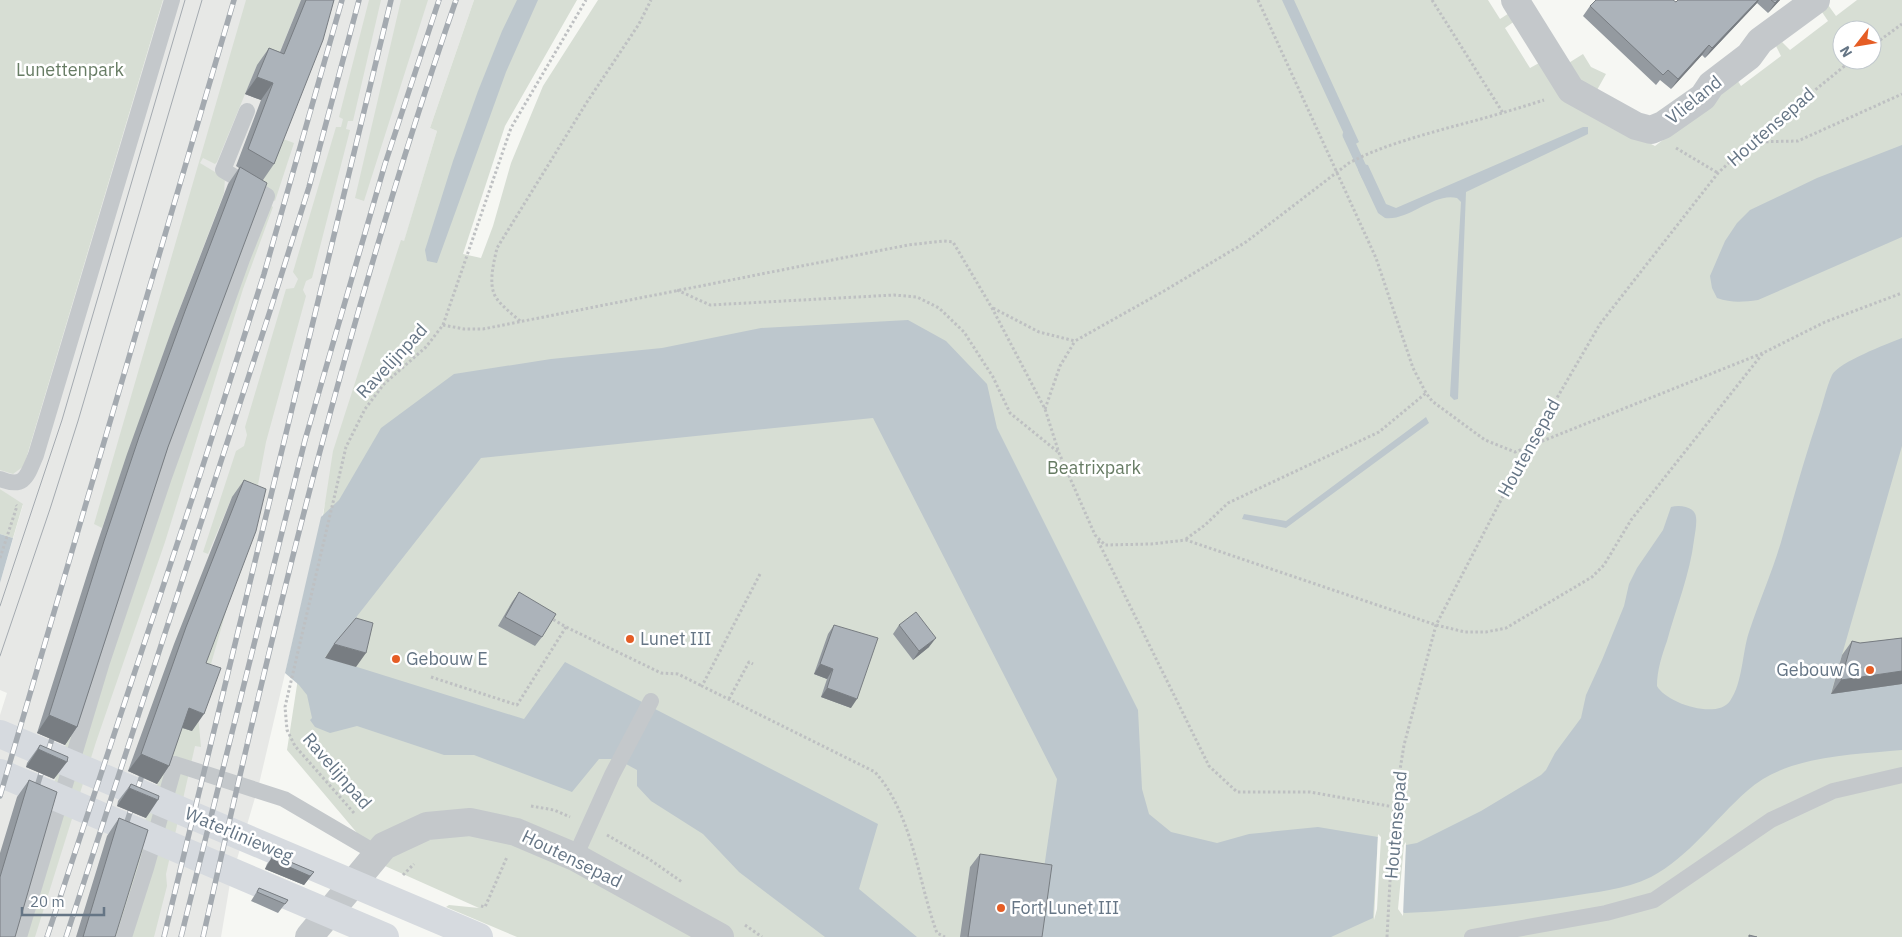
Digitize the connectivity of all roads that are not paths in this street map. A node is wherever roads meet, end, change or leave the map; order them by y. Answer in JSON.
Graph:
{"nodes":[{"id":1,"x":172,"y":0,"type":"edge"},
{"id":2,"x":1515,"y":0,"type":"edge"},
{"id":3,"x":1816,"y":0,"type":"edge"},
{"id":4,"x":247,"y":111,"type":"dead end"},
{"id":5,"x":0,"y":479,"type":"edge"},
{"id":6,"x":651,"y":701,"type":"dead end"},
{"id":7,"x":0,"y":734,"type":"edge"},
{"id":8,"x":0,"y":773,"type":"edge"},
{"id":9,"x":1902,"y":775,"type":"edge"},
{"id":10,"x":380,"y":849,"type":"junction"},
{"id":11,"x":575,"y":857,"type":"junction"},
{"id":12,"x":19,"y":937,"type":"edge"},
{"id":13,"x":124,"y":937,"type":"edge"},
{"id":14,"x":309,"y":937,"type":"edge"},
{"id":15,"x":385,"y":937,"type":"edge"},
{"id":16,"x":479,"y":937,"type":"edge"},
{"id":17,"x":720,"y":937,"type":"edge"},
{"id":18,"x":1472,"y":937,"type":"edge"}],
"edges":[{"from":1,"to":5,"type":"lane"},
{"from":2,"to":3,"type":"street","name":"Vlieland"},
{"from":4,"to":12,"type":"lane"},
{"from":6,"to":11,"type":"lane"},
{"from":7,"to":16,"type":"main road","name":"Waterlinieweg"},
{"from":8,"to":15,"type":"main road","name":"Waterlinieweg"},
{"from":9,"to":18,"type":"lane"},
{"from":10,"to":11,"type":"street","name":"Houtensepad"},
{"from":10,"to":13,"type":"lane"},
{"from":10,"to":14,"type":"street","name":"Houtensepad"},
{"from":11,"to":17,"type":"street","name":"Houtensepad"}]}
